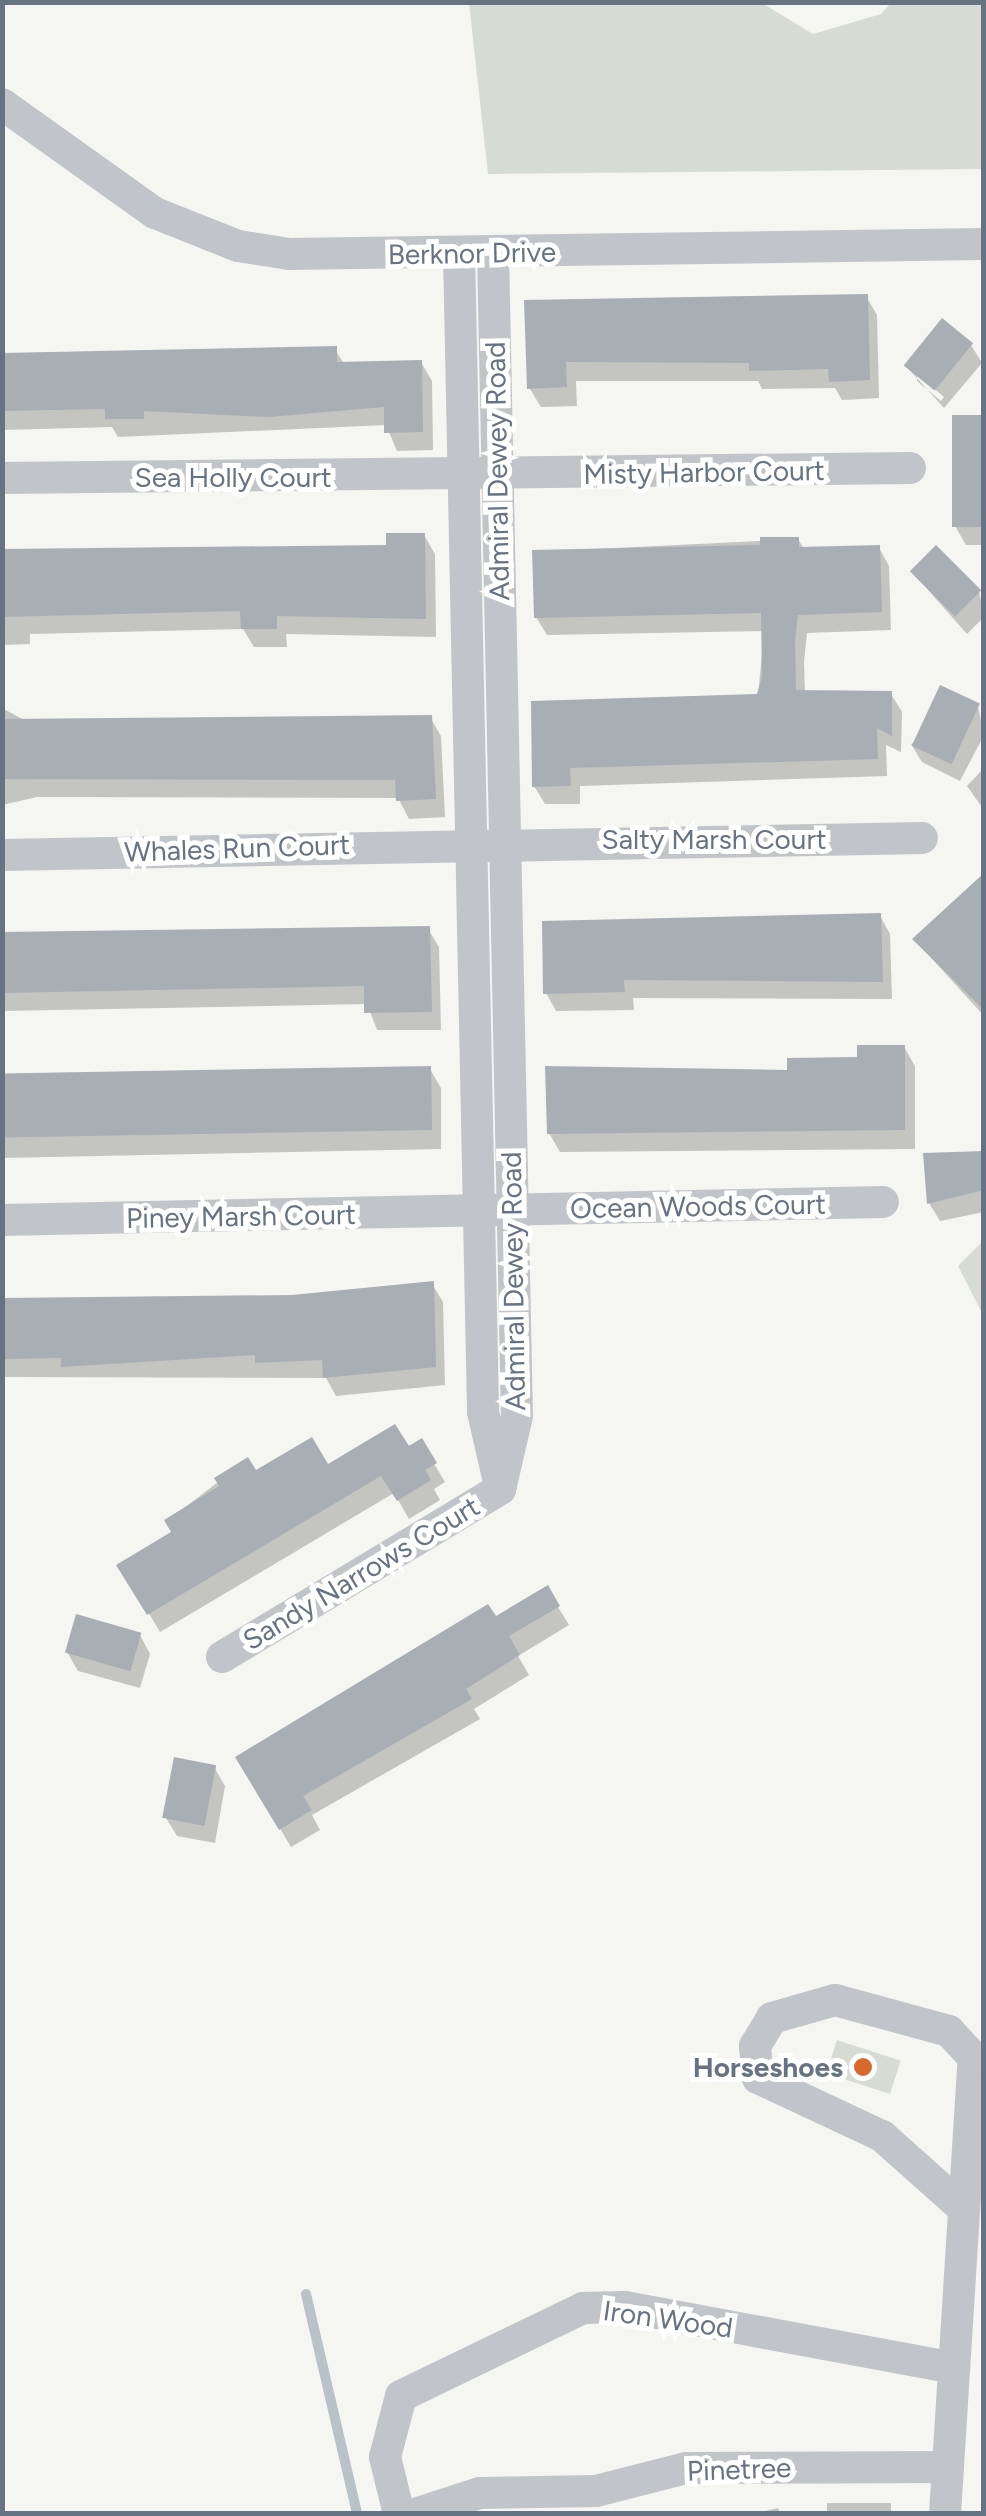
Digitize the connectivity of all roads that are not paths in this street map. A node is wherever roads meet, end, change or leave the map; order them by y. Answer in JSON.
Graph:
{"nodes":[{"id":1,"x":2,"y":104,"type":"edge"},
{"id":2,"x":984,"y":244,"type":"edge"},
{"id":3,"x":493,"y":252,"type":"junction"},
{"id":4,"x":459,"y":253,"type":"junction"},
{"id":5,"x":910,"y":468,"type":"dead end"},
{"id":6,"x":464,"y":476,"type":"junction"},
{"id":7,"x":497,"y":476,"type":"junction"},
{"id":8,"x":2,"y":478,"type":"edge"},
{"id":9,"x":922,"y":838,"type":"dead end"},
{"id":10,"x":471,"y":840,"type":"junction"},
{"id":11,"x":505,"y":840,"type":"junction"},
{"id":12,"x":2,"y":855,"type":"edge"},
{"id":13,"x":883,"y":1202,"type":"dead end"},
{"id":14,"x":513,"y":1210,"type":"junction"},
{"id":15,"x":479,"y":1211,"type":"junction"},
{"id":16,"x":2,"y":1220,"type":"edge"},
{"id":17,"x":500,"y":1489,"type":"junction"},
{"id":18,"x":222,"y":1658,"type":"dead end"},
{"id":19,"x":964,"y":2209,"type":"junction"},
{"id":20,"x":954,"y":2368,"type":"junction"},
{"id":21,"x":948,"y":2467,"type":"junction"},
{"id":22,"x":399,"y":2514,"type":"edge"},
{"id":23,"x":415,"y":2514,"type":"edge"},
{"id":24,"x":945,"y":2514,"type":"edge"}],
"edges":[{"from":1,"to":4,"type":"street","name":"Berknor Drive"},
{"from":2,"to":3,"type":"street","name":"Berknor Drive"},
{"from":3,"to":4,"type":"street","name":"Berknor Drive"},
{"from":3,"to":7,"type":"street","name":"Admiral Dewey Road"},
{"from":4,"to":6,"type":"street","name":"Admiral Dewey Road"},
{"from":5,"to":7,"type":"street","name":"Misty Harbor Court"},
{"from":6,"to":7,"type":"street","name":"Misty Harbor Court"},
{"from":6,"to":8,"type":"street","name":"Sea Holly Court"},
{"from":6,"to":10,"type":"street","name":"Admiral Dewey Road"},
{"from":7,"to":11,"type":"street","name":"Admiral Dewey Road"},
{"from":9,"to":11,"type":"street","name":"Salty Marsh Court"},
{"from":10,"to":11,"type":"street","name":"Salty Marsh Court"},
{"from":10,"to":12,"type":"street","name":"Whales Run Court"},
{"from":10,"to":15,"type":"street","name":"Admiral Dewey Road"},
{"from":11,"to":14,"type":"street","name":"Admiral Dewey Road"},
{"from":13,"to":14,"type":"street","name":"Ocean Woods Court"},
{"from":14,"to":15,"type":"street","name":"Ocean Woods Court"},
{"from":14,"to":17,"type":"street","name":"Admiral Dewey Road"},
{"from":15,"to":16,"type":"street","name":"Piney Marsh Court"},
{"from":15,"to":17,"type":"street","name":"Admiral Dewey Road"},
{"from":17,"to":18,"type":"street","name":"Sandy Narrows Court"},
{"from":19,"to":19,"type":"street"},
{"from":19,"to":20,"type":"street"},
{"from":20,"to":21,"type":"street"},
{"from":20,"to":22,"type":"street","name":"Iron Wood"},
{"from":21,"to":23,"type":"street","name":"Pinetree"},
{"from":21,"to":24,"type":"street"}]}
